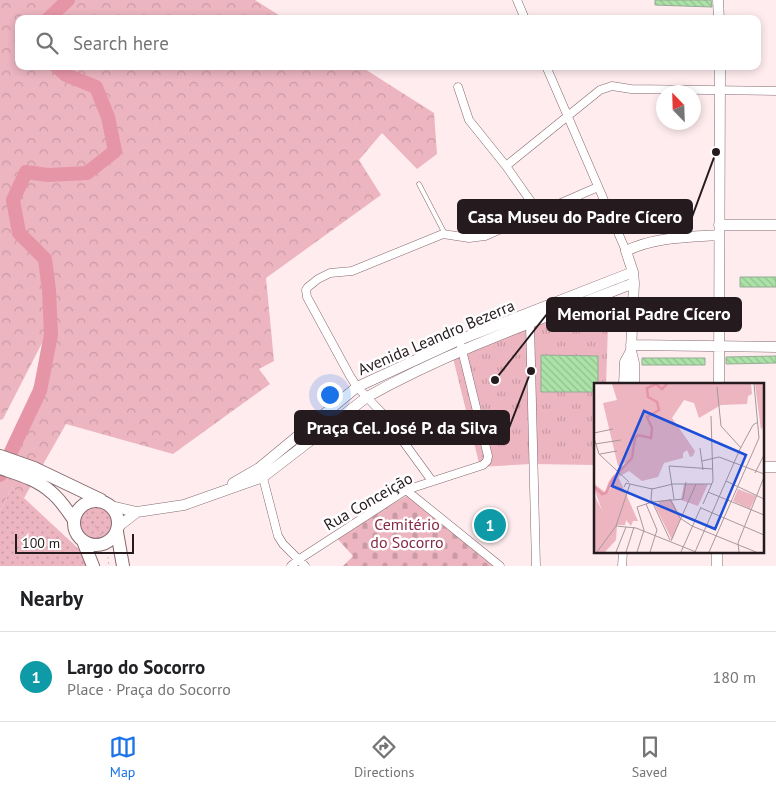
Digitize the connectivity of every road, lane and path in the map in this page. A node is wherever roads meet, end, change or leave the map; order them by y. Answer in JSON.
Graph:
{"nodes":[{"id":1,"x":517,"y":0,"type":"edge"},
{"id":2,"x":718,"y":0,"type":"edge"},
{"id":3,"x":523,"y":15,"type":"edge"},
{"id":4,"x":719,"y":15,"type":"edge"},
{"id":5,"x":548,"y":70,"type":"edge"},
{"id":6,"x":720,"y":70,"type":"edge"},
{"id":7,"x":458,"y":87,"type":"dead end"},
{"id":8,"x":721,"y":91,"type":"junction"},
{"id":9,"x":776,"y":91,"type":"edge"},
{"id":10,"x":568,"y":115,"type":"junction"},
{"id":11,"x":506,"y":166,"type":"junction"},
{"id":12,"x":419,"y":184,"type":"dead end"},
{"id":13,"x":598,"y":187,"type":"junction"},
{"id":14,"x":539,"y":213,"type":"junction"},
{"id":15,"x":776,"y":225,"type":"edge"},
{"id":16,"x":719,"y":230,"type":"junction"},
{"id":17,"x":445,"y":234,"type":"junction"},
{"id":18,"x":626,"y":251,"type":"junction"},
{"id":19,"x":633,"y":272,"type":"junction"},
{"id":20,"x":634,"y":283,"type":"junction"},
{"id":21,"x":530,"y":324,"type":"junction"},
{"id":22,"x":459,"y":340,"type":"junction"},
{"id":23,"x":719,"y":347,"type":"junction"},
{"id":24,"x":631,"y":348,"type":"junction"},
{"id":25,"x":776,"y":348,"type":"edge"},
{"id":26,"x":462,"y":351,"type":"junction"},
{"id":27,"x":624,"y":383,"type":"edge"},
{"id":28,"x":634,"y":383,"type":"edge"},
{"id":29,"x":719,"y":383,"type":"edge"},
{"id":30,"x":357,"y":387,"type":"junction"},
{"id":31,"x":367,"y":397,"type":"junction"},
{"id":32,"x":0,"y":456,"type":"edge"},
{"id":33,"x":0,"y":468,"type":"edge"},
{"id":34,"x":261,"y":473,"type":"junction"},
{"id":35,"x":32,"y":474,"type":"junction"},
{"id":36,"x":432,"y":481,"type":"junction"},
{"id":37,"x":406,"y":490,"type":"junction"},
{"id":38,"x":108,"y":504,"type":"junction"},
{"id":39,"x":137,"y":512,"type":"junction"},
{"id":40,"x":74,"y":520,"type":"junction"},
{"id":41,"x":118,"y":529,"type":"junction"},
{"id":42,"x":83,"y":541,"type":"junction"},
{"id":43,"x":298,"y":560,"type":"junction"},
{"id":44,"x":93,"y":566,"type":"edge"},
{"id":45,"x":122,"y":566,"type":"edge"},
{"id":46,"x":292,"y":566,"type":"edge"},
{"id":47,"x":305,"y":566,"type":"edge"},
{"id":48,"x":500,"y":566,"type":"edge"},
{"id":49,"x":536,"y":566,"type":"edge"}],
"edges":[{"from":1,"to":3,"type":"street"},
{"from":2,"to":4,"type":"street"},
{"from":5,"to":10,"type":"street"},
{"from":6,"to":8,"type":"street"},
{"from":7,"to":11,"type":"street"},
{"from":8,"to":9,"type":"street"},
{"from":8,"to":10,"type":"street"},
{"from":8,"to":16,"type":"street"},
{"from":10,"to":11,"type":"street"},
{"from":10,"to":13,"type":"street"},
{"from":11,"to":14,"type":"street"},
{"from":12,"to":17,"type":"lane"},
{"from":13,"to":14,"type":"street"},
{"from":13,"to":18,"type":"street"},
{"from":14,"to":17,"type":"street"},
{"from":15,"to":16,"type":"street"},
{"from":16,"to":18,"type":"street"},
{"from":16,"to":23,"type":"street"},
{"from":17,"to":30,"type":"street"},
{"from":18,"to":19,"type":"street"},
{"from":19,"to":20,"type":"street"},
{"from":19,"to":22,"type":"street","name":"Avenida Leandro Bezerra"},
{"from":20,"to":21,"type":"street","name":"Avenida Leandro Bezerra"},
{"from":20,"to":24,"type":"street"},
{"from":21,"to":26,"type":"street","name":"Avenida Leandro Bezerra"},
{"from":21,"to":49,"type":"street"},
{"from":22,"to":26,"type":"street","name":"Rua Conceição"},
{"from":22,"to":30,"type":"street","name":"Avenida Leandro Bezerra"},
{"from":23,"to":24,"type":"street"},
{"from":23,"to":25,"type":"street"},
{"from":23,"to":29,"type":"street"},
{"from":24,"to":27,"type":"street"},
{"from":24,"to":28,"type":"street"},
{"from":26,"to":31,"type":"street","name":"Avenida Leandro Bezerra"},
{"from":26,"to":36,"type":"street","name":"Rua Conceição"},
{"from":30,"to":31,"type":"street"},
{"from":30,"to":34,"type":"street","name":"Avenida Leandro Bezerra"},
{"from":31,"to":34,"type":"street","name":"Avenida Leandro Bezerra"},
{"from":31,"to":36,"type":"street"},
{"from":32,"to":35,"type":"main road"},
{"from":33,"to":35,"type":"main road"},
{"from":34,"to":39,"type":"street","name":"Avenida Leandro Bezerra"},
{"from":34,"to":43,"type":"street"},
{"from":35,"to":38,"type":"main road"},
{"from":35,"to":40,"type":"main road"},
{"from":36,"to":37,"type":"street","name":"Rua Conceição"},
{"from":37,"to":43,"type":"street","name":"Rua Conceição"},
{"from":37,"to":48,"type":"street"},
{"from":38,"to":39,"type":"street"},
{"from":38,"to":40,"type":"main road"},
{"from":38,"to":41,"type":"main road"},
{"from":39,"to":41,"type":"street"},
{"from":40,"to":42,"type":"main road"},
{"from":41,"to":42,"type":"main road"},
{"from":41,"to":45,"type":"main road"},
{"from":42,"to":44,"type":"main road"},
{"from":43,"to":46,"type":"street","name":"Rua Conceição"},
{"from":43,"to":47,"type":"street"}]}
